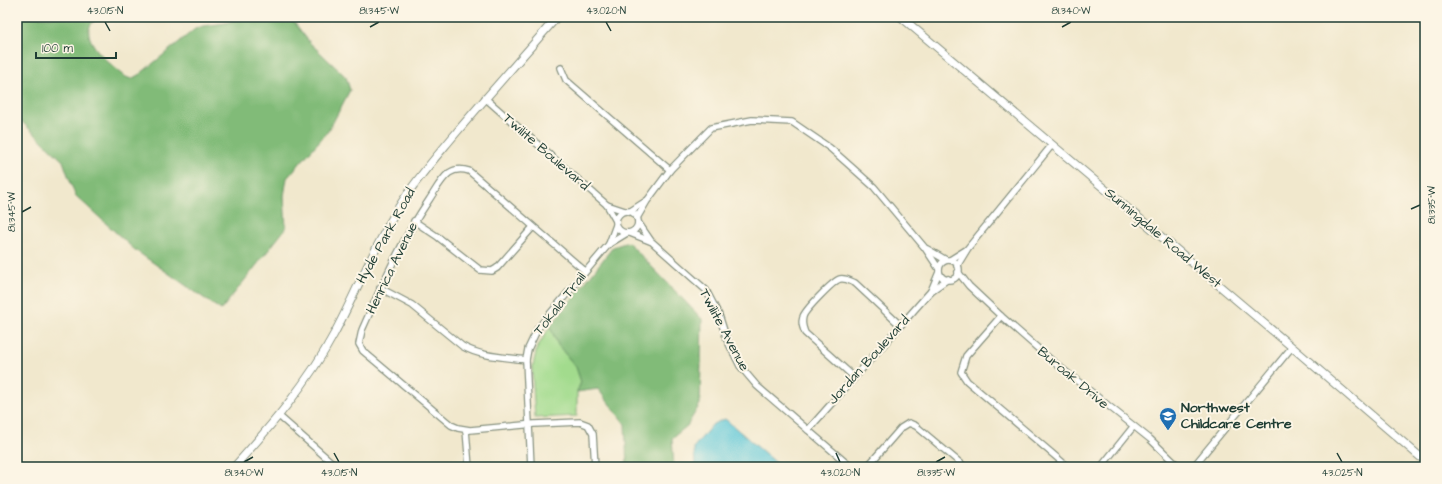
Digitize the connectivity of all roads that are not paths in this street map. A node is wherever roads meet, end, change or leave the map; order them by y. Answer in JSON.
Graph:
{"nodes":[{"id":1,"x":557,"y":17,"type":"edge"},
{"id":2,"x":901,"y":17,"type":"edge"},
{"id":3,"x":561,"y":68,"type":"dead end"},
{"id":4,"x":485,"y":98,"type":"junction"},
{"id":5,"x":1052,"y":145,"type":"junction"},
{"id":6,"x":670,"y":170,"type":"junction"},
{"id":7,"x":647,"y":201,"type":"junction"},
{"id":8,"x":608,"y":205,"type":"junction"},
{"id":9,"x":627,"y":212,"type":"junction"},
{"id":10,"x":637,"y":220,"type":"junction"},
{"id":11,"x":414,"y":222,"type":"junction"},
{"id":12,"x":616,"y":223,"type":"junction"},
{"id":13,"x":533,"y":227,"type":"junction"},
{"id":14,"x":628,"y":233,"type":"junction"},
{"id":15,"x":651,"y":241,"type":"junction"},
{"id":16,"x":609,"y":244,"type":"junction"},
{"id":17,"x":925,"y":248,"type":"junction"},
{"id":18,"x":968,"y":248,"type":"junction"},
{"id":19,"x":948,"y":260,"type":"junction"},
{"id":20,"x":958,"y":269,"type":"junction"},
{"id":21,"x":939,"y":270,"type":"junction"},
{"id":22,"x":585,"y":272,"type":"junction"},
{"id":23,"x":951,"y":279,"type":"junction"},
{"id":24,"x":969,"y":286,"type":"junction"},
{"id":25,"x":380,"y":288,"type":"junction"},
{"id":26,"x":931,"y":291,"type":"junction"},
{"id":27,"x":1001,"y":316,"type":"junction"},
{"id":28,"x":900,"y":326,"type":"junction"},
{"id":29,"x":1292,"y":347,"type":"junction"},
{"id":30,"x":526,"y":360,"type":"junction"},
{"id":31,"x":854,"y":377,"type":"junction"},
{"id":32,"x":279,"y":416,"type":"junction"},
{"id":33,"x":529,"y":425,"type":"junction"},
{"id":34,"x":1133,"y":427,"type":"junction"},
{"id":35,"x":466,"y":430,"type":"junction"},
{"id":36,"x":808,"y":430,"type":"junction"},
{"id":37,"x":1425,"y":461,"type":"edge"},
{"id":38,"x":234,"y":467,"type":"edge"},
{"id":39,"x":337,"y":467,"type":"edge"},
{"id":40,"x":469,"y":467,"type":"edge"},
{"id":41,"x":531,"y":467,"type":"edge"},
{"id":42,"x":595,"y":467,"type":"edge"},
{"id":43,"x":851,"y":467,"type":"edge"},
{"id":44,"x":867,"y":467,"type":"edge"},
{"id":45,"x":965,"y":467,"type":"edge"},
{"id":46,"x":1068,"y":467,"type":"edge"},
{"id":47,"x":1101,"y":467,"type":"edge"},
{"id":48,"x":1179,"y":467,"type":"edge"},
{"id":49,"x":1186,"y":467,"type":"edge"},
{"id":50,"x":1190,"y":467,"type":"edge"},
{"id":51,"x":1193,"y":467,"type":"edge"}],
"edges":[{"from":1,"to":4,"type":"main road","name":"Hyde Park Road"},
{"from":2,"to":5,"type":"main road","name":"Sunningdale Road West"},
{"from":3,"to":6,"type":"street"},
{"from":4,"to":8,"type":"street","name":"Twilite Boulevard"},
{"from":4,"to":32,"type":"main road","name":"Hyde Park Road"},
{"from":5,"to":18,"type":"street"},
{"from":5,"to":29,"type":"main road","name":"Sunningdale Road West"},
{"from":6,"to":7,"type":"street"},
{"from":6,"to":17,"type":"street"},
{"from":7,"to":9,"type":"street"},
{"from":7,"to":10,"type":"street"},
{"from":8,"to":9,"type":"street","name":"Twilite Boulevard"},
{"from":8,"to":12,"type":"street","name":"Twilite Boulevard"},
{"from":9,"to":10,"type":"street"},
{"from":9,"to":12,"type":"street"},
{"from":10,"to":14,"type":"street"},
{"from":10,"to":15,"type":"street","name":"Twilite Avenue"},
{"from":11,"to":13,"type":"street"},
{"from":11,"to":13,"type":"street","name":"Henrica Avenue"},
{"from":11,"to":25,"type":"street","name":"Henrica Avenue"},
{"from":12,"to":14,"type":"street"},
{"from":12,"to":16,"type":"street","name":"Tokala Trail"},
{"from":13,"to":22,"type":"street","name":"Henrica Avenue"},
{"from":14,"to":15,"type":"street","name":"Twilite Avenue"},
{"from":14,"to":16,"type":"street","name":"Tokala Trail"},
{"from":15,"to":36,"type":"street","name":"Twilite Avenue"},
{"from":16,"to":22,"type":"street","name":"Tokala Trail"},
{"from":17,"to":19,"type":"street"},
{"from":17,"to":21,"type":"street"},
{"from":18,"to":19,"type":"street"},
{"from":18,"to":20,"type":"street"},
{"from":19,"to":20,"type":"street"},
{"from":19,"to":21,"type":"street"},
{"from":20,"to":23,"type":"street"},
{"from":20,"to":24,"type":"street","name":"Buroak Drive"},
{"from":21,"to":23,"type":"street"},
{"from":21,"to":26,"type":"street","name":"Jordan Boulevard"},
{"from":22,"to":30,"type":"street","name":"Tokala Trail"},
{"from":23,"to":24,"type":"street","name":"Buroak Drive"},
{"from":23,"to":26,"type":"street","name":"Jordan Boulevard"},
{"from":24,"to":27,"type":"street","name":"Buroak Drive"},
{"from":25,"to":30,"type":"street"},
{"from":25,"to":35,"type":"street","name":"Henrica Avenue"},
{"from":26,"to":28,"type":"street","name":"Jordan Boulevard"},
{"from":27,"to":34,"type":"street","name":"Buroak Drive"},
{"from":27,"to":46,"type":"street"},
{"from":28,"to":31,"type":"street","name":"Jordan Boulevard"},
{"from":28,"to":31,"type":"street"},
{"from":29,"to":37,"type":"main road","name":"Sunningdale Road West"},
{"from":29,"to":51,"type":"street"},
{"from":30,"to":33,"type":"street","name":"Tokala Trail"},
{"from":31,"to":36,"type":"street","name":"Jordan Boulevard"},
{"from":32,"to":38,"type":"main road","name":"Hyde Park Road"},
{"from":32,"to":39,"type":"street"},
{"from":33,"to":35,"type":"street","name":"Henrica Avenue"},
{"from":33,"to":41,"type":"street","name":"Tokala Trail"},
{"from":33,"to":42,"type":"street","name":"Henrica Avenue"},
{"from":34,"to":47,"type":"street"},
{"from":34,"to":48,"type":"street","name":"Buroak Drive"},
{"from":35,"to":40,"type":"street"},
{"from":36,"to":43,"type":"street","name":"Twilite Avenue"},
{"from":44,"to":45,"type":"street"},
{"from":49,"to":50,"type":"street"}]}
